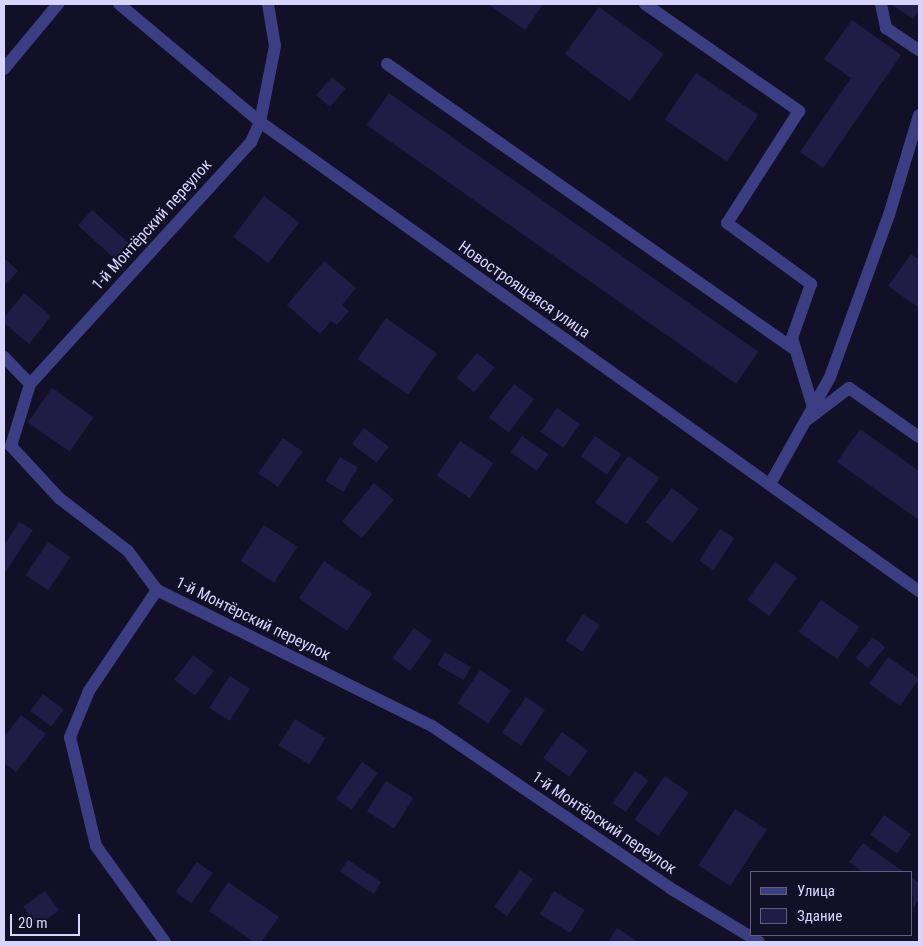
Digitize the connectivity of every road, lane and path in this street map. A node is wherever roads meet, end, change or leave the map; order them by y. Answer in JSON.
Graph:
{"nodes":[{"id":1,"x":58,"y":4,"type":"edge"},
{"id":2,"x":119,"y":4,"type":"edge"},
{"id":3,"x":268,"y":4,"type":"edge"},
{"id":4,"x":645,"y":4,"type":"edge"},
{"id":5,"x":881,"y":4,"type":"edge"},
{"id":6,"x":919,"y":50,"type":"edge"},
{"id":7,"x":387,"y":64,"type":"dead end"},
{"id":8,"x":4,"y":69,"type":"edge"},
{"id":9,"x":919,"y":115,"type":"edge"},
{"id":10,"x":260,"y":122,"type":"junction"},
{"id":11,"x":795,"y":350,"type":"junction"},
{"id":12,"x":4,"y":357,"type":"edge"},
{"id":13,"x":30,"y":384,"type":"junction"},
{"id":14,"x":813,"y":407,"type":"junction"},
{"id":15,"x":803,"y":423,"type":"junction"},
{"id":16,"x":919,"y":437,"type":"edge"},
{"id":17,"x":7,"y":445,"type":"edge"},
{"id":18,"x":770,"y":484,"type":"junction"},
{"id":19,"x":157,"y":590,"type":"junction"},
{"id":20,"x":919,"y":591,"type":"edge"},
{"id":21,"x":165,"y":942,"type":"edge"},
{"id":22,"x":760,"y":942,"type":"edge"}],
"edges":[{"from":1,"to":8,"type":"street"},
{"from":2,"to":10,"type":"street","name":"Новостроящаяся улица"},
{"from":3,"to":10,"type":"street","name":"1-й Монтёрский переулок"},
{"from":4,"to":11,"type":"street"},
{"from":5,"to":6,"type":"street"},
{"from":7,"to":11,"type":"street"},
{"from":9,"to":14,"type":"street"},
{"from":10,"to":13,"type":"street","name":"1-й Монтёрский переулок"},
{"from":10,"to":18,"type":"street","name":"Новостроящаяся улица"},
{"from":11,"to":14,"type":"street"},
{"from":12,"to":13,"type":"street"},
{"from":13,"to":17,"type":"street","name":"1-й Монтёрский переулок"},
{"from":14,"to":15,"type":"street"},
{"from":15,"to":16,"type":"street"},
{"from":15,"to":18,"type":"street"},
{"from":17,"to":19,"type":"street","name":"1-й Монтёрский переулок"},
{"from":18,"to":20,"type":"street","name":"Новостроящаяся улица"},
{"from":19,"to":21,"type":"street"},
{"from":19,"to":22,"type":"street","name":"1-й Монтёрский переулок"}]}
